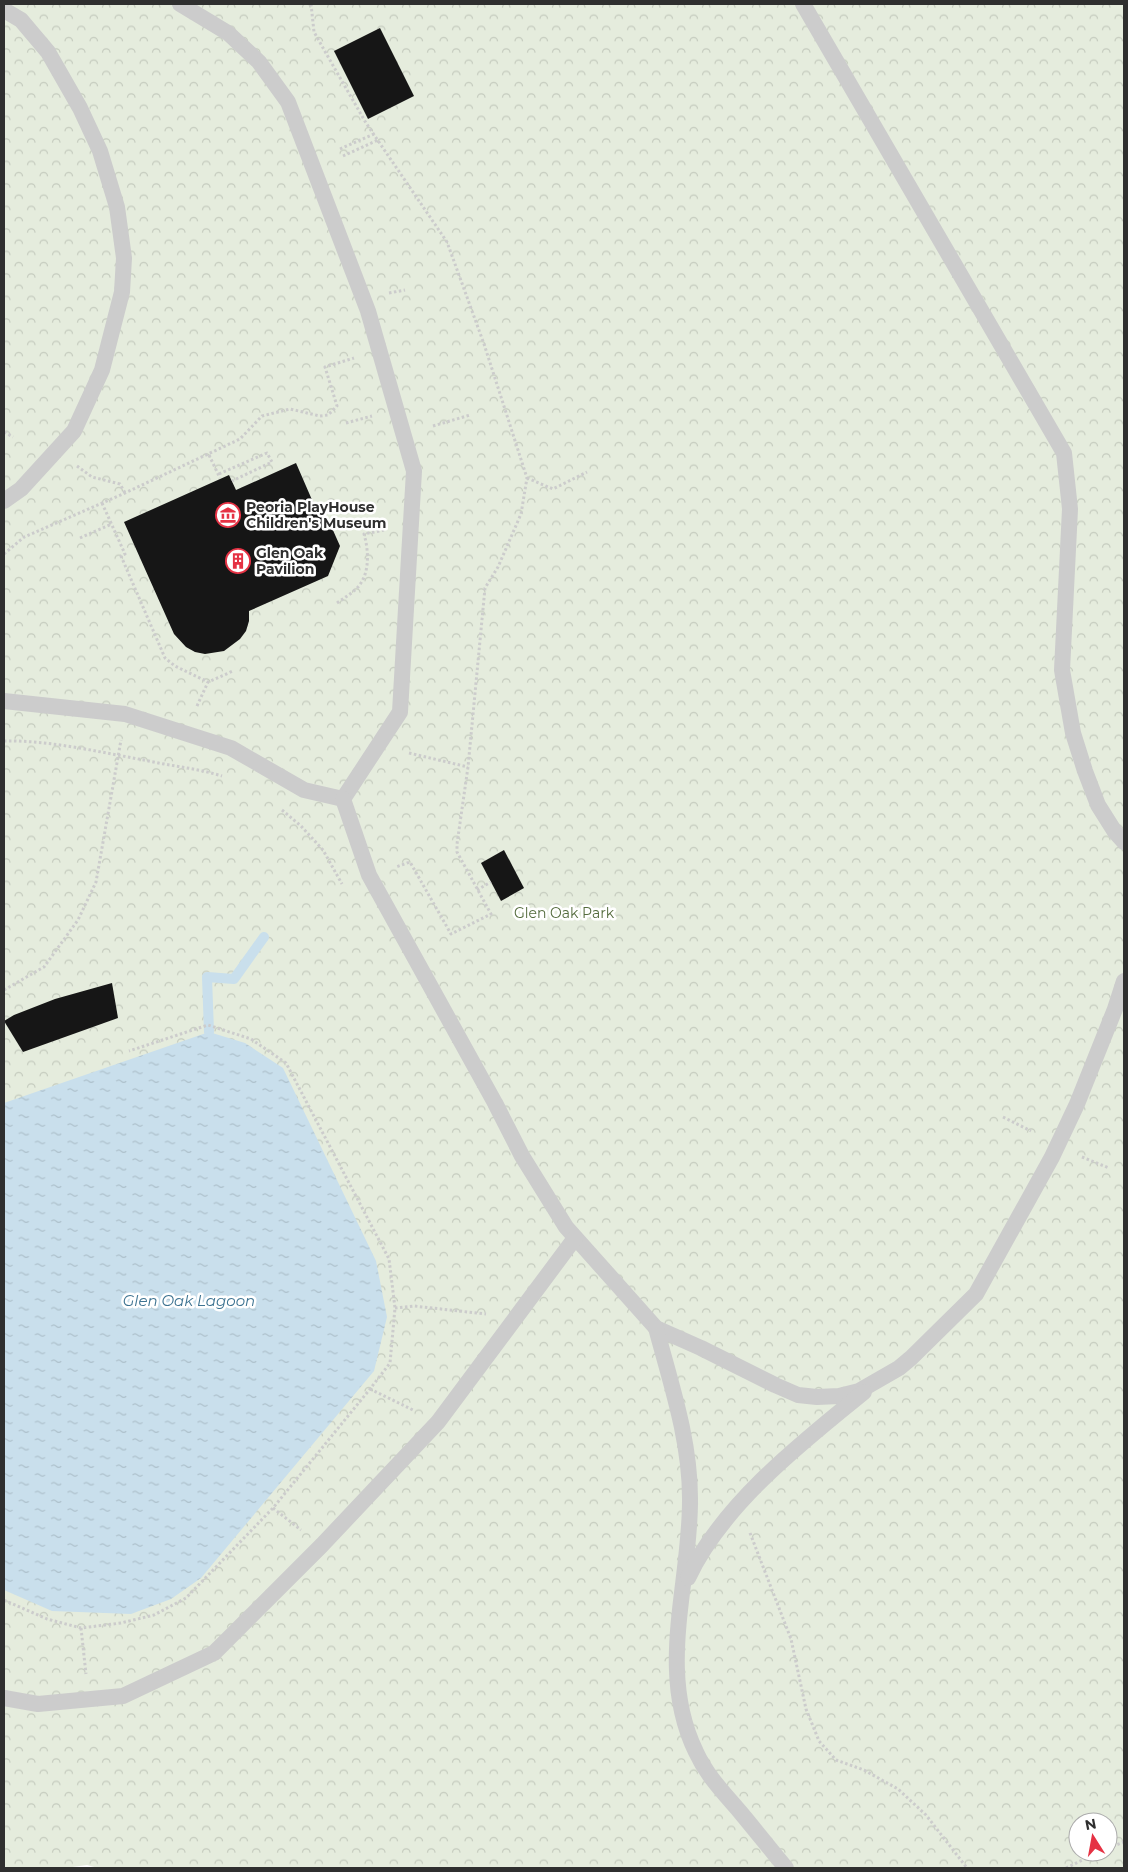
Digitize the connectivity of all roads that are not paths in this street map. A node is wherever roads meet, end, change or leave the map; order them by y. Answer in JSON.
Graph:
{"nodes":[{"id":1,"x":180,"y":4,"type":"edge"},
{"id":2,"x":803,"y":4,"type":"edge"},
{"id":3,"x":4,"y":10,"type":"edge"},
{"id":4,"x":4,"y":502,"type":"edge"},
{"id":5,"x":4,"y":701,"type":"edge"},
{"id":6,"x":343,"y":799,"type":"junction"},
{"id":7,"x":1124,"y":842,"type":"edge"},
{"id":8,"x":1124,"y":981,"type":"edge"},
{"id":9,"x":575,"y":1238,"type":"junction"},
{"id":10,"x":656,"y":1328,"type":"junction"},
{"id":11,"x":878,"y":1382,"type":"junction"},
{"id":12,"x":681,"y":1592,"type":"junction"},
{"id":13,"x":4,"y":1698,"type":"edge"},
{"id":14,"x":786,"y":1868,"type":"edge"}],
"edges":[{"from":1,"to":6,"type":"lane"},
{"from":2,"to":7,"type":"lane"},
{"from":3,"to":4,"type":"lane"},
{"from":5,"to":6,"type":"lane"},
{"from":6,"to":9,"type":"lane"},
{"from":8,"to":11,"type":"lane"},
{"from":9,"to":10,"type":"lane"},
{"from":9,"to":13,"type":"lane"},
{"from":10,"to":11,"type":"lane"},
{"from":10,"to":12,"type":"lane"},
{"from":11,"to":12,"type":"lane"},
{"from":12,"to":14,"type":"lane"}]}
